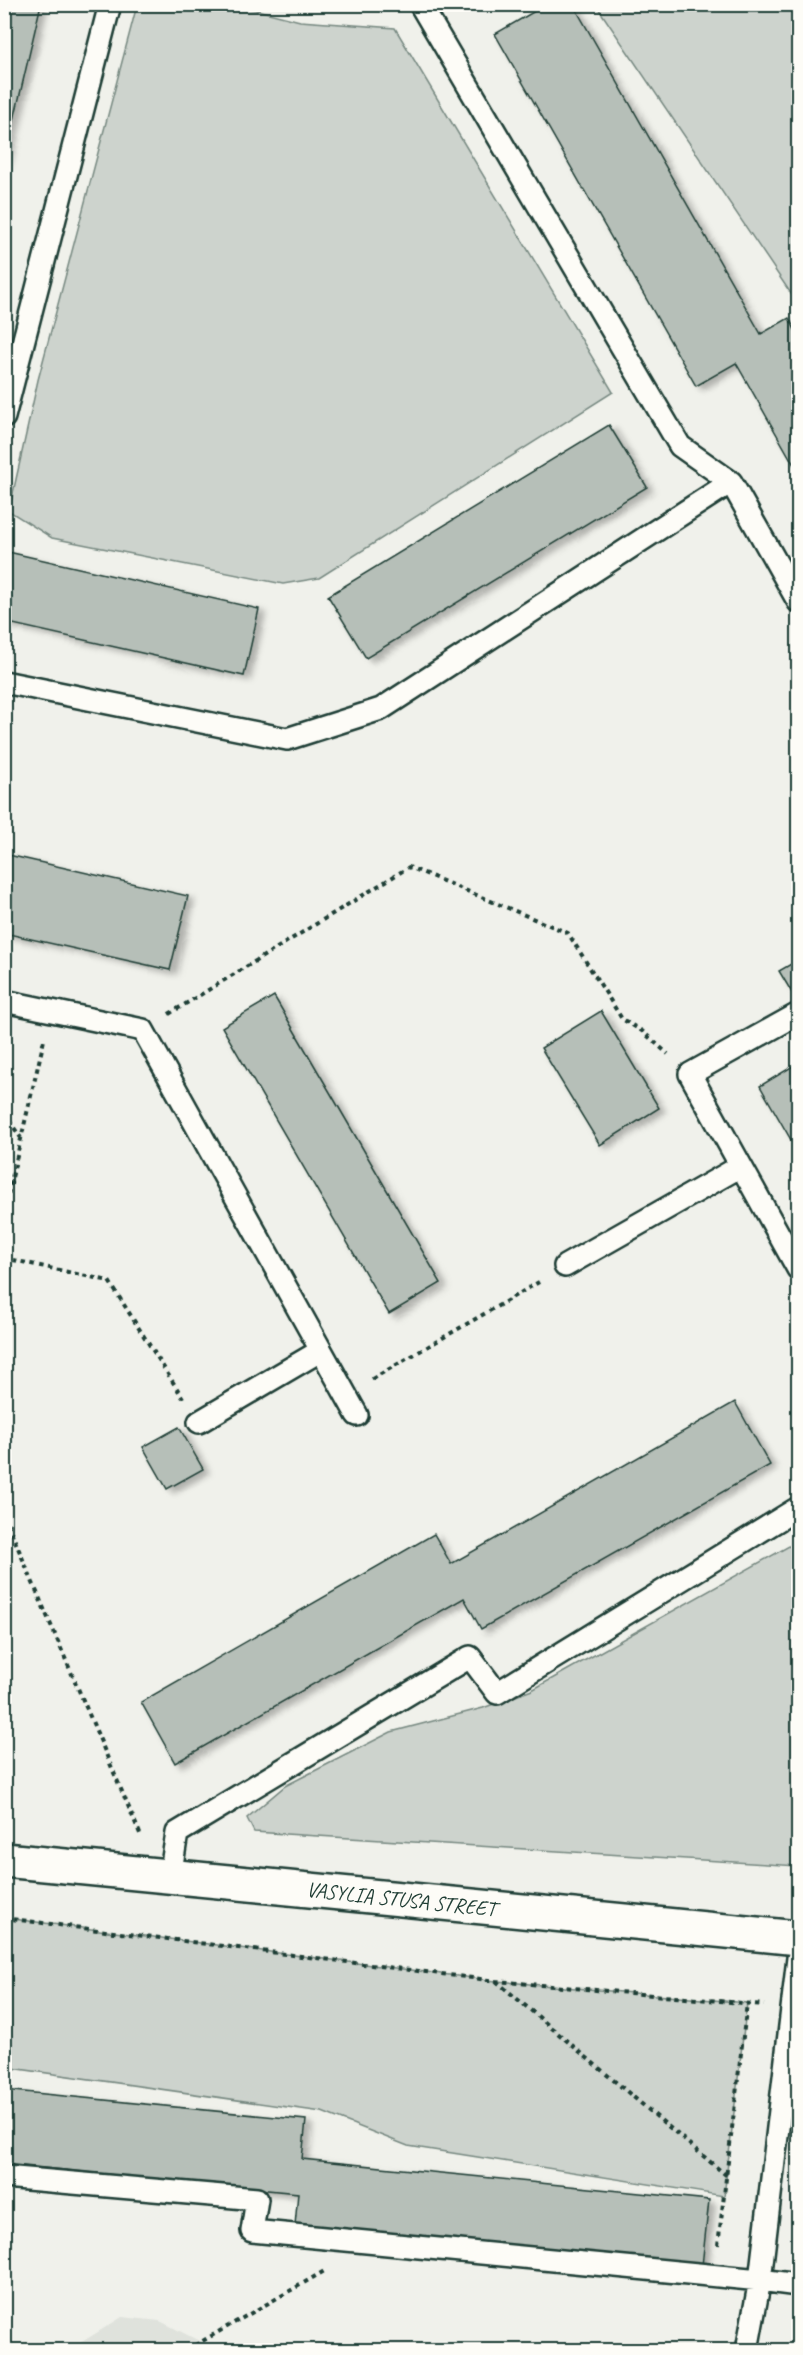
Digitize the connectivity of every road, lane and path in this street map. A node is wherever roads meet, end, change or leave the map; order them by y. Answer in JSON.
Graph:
{"nodes":[{"id":1,"x":110,"y":4,"type":"edge"},
{"id":2,"x":420,"y":4,"type":"edge"},
{"id":3,"x":4,"y":417,"type":"edge"},
{"id":4,"x":731,"y":482,"type":"junction"},
{"id":5,"x":798,"y":601,"type":"edge"},
{"id":6,"x":4,"y":682,"type":"edge"},
{"id":7,"x":4,"y":1001,"type":"edge"},
{"id":8,"x":51,"y":1011,"type":"junction"},
{"id":9,"x":798,"y":1014,"type":"edge"},
{"id":10,"x":143,"y":1030,"type":"junction"},
{"id":11,"x":642,"y":1031,"type":"dead end"},
{"id":12,"x":4,"y":1113,"type":"edge"},
{"id":13,"x":21,"y":1138,"type":"junction"},
{"id":14,"x":741,"y":1166,"type":"junction"},
{"id":15,"x":4,"y":1212,"type":"edge"},
{"id":16,"x":4,"y":1258,"type":"edge"},
{"id":17,"x":566,"y":1266,"type":"joint"},
{"id":18,"x":798,"y":1269,"type":"edge"},
{"id":19,"x":320,"y":1351,"type":"junction"},
{"id":20,"x":345,"y":1395,"type":"junction"},
{"id":21,"x":357,"y":1415,"type":"dead end"},
{"id":22,"x":199,"y":1422,"type":"joint"},
{"id":23,"x":798,"y":1508,"type":"edge"},
{"id":24,"x":4,"y":1515,"type":"edge"},
{"id":25,"x":4,"y":1860,"type":"edge"},
{"id":26,"x":164,"y":1876,"type":"junction"},
{"id":27,"x":4,"y":1918,"type":"edge"},
{"id":28,"x":798,"y":1938,"type":"edge"},
{"id":29,"x":798,"y":1958,"type":"edge"},
{"id":30,"x":496,"y":1981,"type":"junction"},
{"id":31,"x":747,"y":2003,"type":"junction"},
{"id":32,"x":792,"y":2008,"type":"junction"},
{"id":33,"x":727,"y":2176,"type":"junction"},
{"id":34,"x":4,"y":2177,"type":"edge"},
{"id":35,"x":371,"y":2244,"type":"junction"},
{"id":36,"x":715,"y":2275,"type":"junction"},
{"id":37,"x":760,"y":2280,"type":"junction"},
{"id":38,"x":798,"y":2285,"type":"edge"},
{"id":39,"x":187,"y":2350,"type":"edge"},
{"id":40,"x":747,"y":2350,"type":"edge"}],
"edges":[{"from":1,"to":3,"type":"lane"},
{"from":2,"to":4,"type":"lane"},
{"from":4,"to":5,"type":"lane"},
{"from":4,"to":6,"type":"lane"},
{"from":7,"to":8,"type":"lane"},
{"from":8,"to":10,"type":"lane"},
{"from":8,"to":13,"type":"path"},
{"from":9,"to":14,"type":"lane"},
{"from":10,"to":11,"type":"path"},
{"from":10,"to":19,"type":"lane"},
{"from":12,"to":13,"type":"path"},
{"from":13,"to":15,"type":"path"},
{"from":14,"to":17,"type":"lane"},
{"from":14,"to":18,"type":"lane"},
{"from":16,"to":22,"type":"path"},
{"from":17,"to":20,"type":"path"},
{"from":19,"to":20,"type":"lane"},
{"from":19,"to":22,"type":"lane"},
{"from":20,"to":21,"type":"lane"},
{"from":23,"to":26,"type":"lane"},
{"from":24,"to":26,"type":"path"},
{"from":25,"to":26,"type":"street","name":"VASYLIA STUSA STREET"},
{"from":26,"to":28,"type":"street","name":"VASYLIA STUSA STREET"},
{"from":27,"to":30,"type":"path"},
{"from":29,"to":32,"type":"lane"},
{"from":30,"to":31,"type":"path"},
{"from":30,"to":33,"type":"path"},
{"from":31,"to":32,"type":"path"},
{"from":31,"to":33,"type":"path"},
{"from":32,"to":37,"type":"lane"},
{"from":33,"to":36,"type":"path"},
{"from":34,"to":35,"type":"lane"},
{"from":35,"to":36,"type":"lane"},
{"from":35,"to":39,"type":"path"},
{"from":36,"to":37,"type":"lane"},
{"from":37,"to":38,"type":"lane"},
{"from":37,"to":40,"type":"lane"}]}
